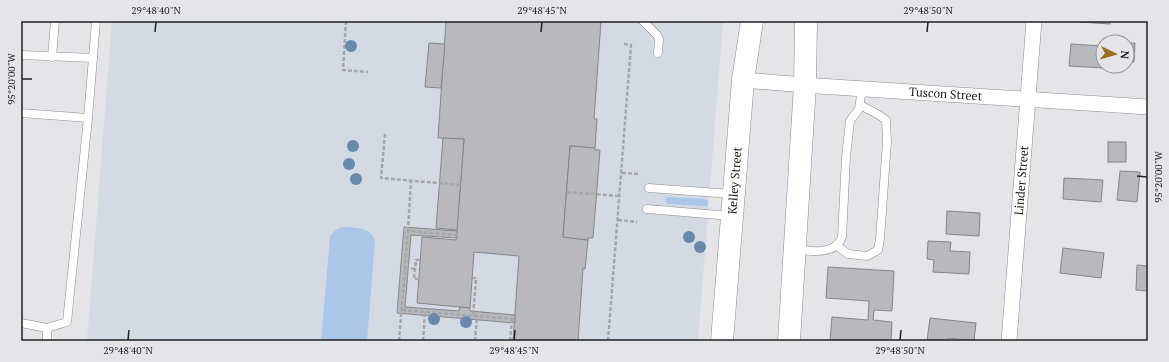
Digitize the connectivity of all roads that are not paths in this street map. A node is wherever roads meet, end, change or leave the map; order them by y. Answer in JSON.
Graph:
{"nodes":[{"id":1,"x":55,"y":21,"type":"edge"},
{"id":2,"x":96,"y":21,"type":"edge"},
{"id":3,"x":643,"y":21,"type":"edge"},
{"id":4,"x":806,"y":21,"type":"edge"},
{"id":5,"x":1034,"y":21,"type":"edge"},
{"id":6,"x":751,"y":23,"type":"edge"},
{"id":7,"x":658,"y":53,"type":"dead end"},
{"id":8,"x":21,"y":56,"type":"edge"},
{"id":9,"x":52,"y":57,"type":"junction"},
{"id":10,"x":93,"y":58,"type":"junction"},
{"id":11,"x":743,"y":80,"type":"junction"},
{"id":12,"x":805,"y":85,"type":"junction"},
{"id":13,"x":862,"y":88,"type":"junction"},
{"id":14,"x":1029,"y":98,"type":"junction"},
{"id":15,"x":860,"y":105,"type":"junction"},
{"id":16,"x":1148,"y":107,"type":"edge"},
{"id":17,"x":21,"y":113,"type":"edge"},
{"id":18,"x":88,"y":118,"type":"junction"},
{"id":19,"x":649,"y":188,"type":"dead end"},
{"id":20,"x":732,"y":205,"type":"junction"},
{"id":21,"x":647,"y":209,"type":"dead end"},
{"id":22,"x":836,"y":245,"type":"junction"},
{"id":23,"x":795,"y":249,"type":"junction"},
{"id":24,"x":21,"y":324,"type":"edge"},
{"id":25,"x":48,"y":328,"type":"junction"},
{"id":26,"x":47,"y":341,"type":"edge"},
{"id":27,"x":722,"y":341,"type":"edge"},
{"id":28,"x":789,"y":341,"type":"edge"},
{"id":29,"x":1009,"y":341,"type":"edge"}],
"edges":[{"from":1,"to":9,"type":"lane"},
{"from":2,"to":10,"type":"lane"},
{"from":3,"to":7,"type":"lane"},
{"from":4,"to":12,"type":"main road"},
{"from":5,"to":14,"type":"street","name":"Linder Street"},
{"from":6,"to":11,"type":"main road","name":"Kelley Street"},
{"from":8,"to":9,"type":"lane"},
{"from":9,"to":10,"type":"lane"},
{"from":10,"to":18,"type":"lane"},
{"from":11,"to":12,"type":"street","name":"Tuscon Street"},
{"from":11,"to":20,"type":"main road","name":"Kelley Street"},
{"from":12,"to":13,"type":"street","name":"Tuscon Street"},
{"from":12,"to":23,"type":"main road"},
{"from":13,"to":14,"type":"street","name":"Tuscon Street"},
{"from":13,"to":15,"type":"lane"},
{"from":14,"to":16,"type":"street","name":"Tuscon Street"},
{"from":14,"to":29,"type":"street","name":"Linder Street"},
{"from":15,"to":22,"type":"lane"},
{"from":15,"to":22,"type":"lane"},
{"from":17,"to":18,"type":"lane"},
{"from":18,"to":25,"type":"lane"},
{"from":19,"to":20,"type":"lane"},
{"from":20,"to":21,"type":"lane"},
{"from":20,"to":27,"type":"main road","name":"Kelley Street"},
{"from":22,"to":23,"type":"lane"},
{"from":23,"to":28,"type":"main road"},
{"from":24,"to":25,"type":"lane"},
{"from":25,"to":26,"type":"lane"}]}
